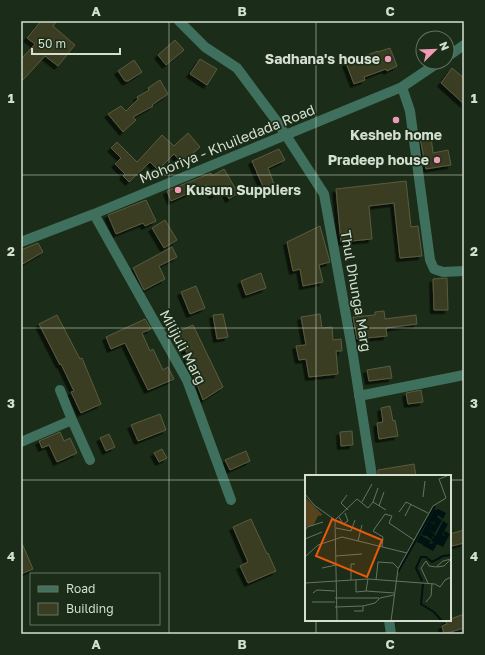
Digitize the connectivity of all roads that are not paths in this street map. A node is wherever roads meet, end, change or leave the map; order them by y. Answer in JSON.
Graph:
{"nodes":[{"id":1,"x":179,"y":21,"type":"edge"},
{"id":2,"x":464,"y":45,"type":"edge"},
{"id":3,"x":455,"y":51,"type":"edge"},
{"id":4,"x":427,"y":70,"type":"edge"},
{"id":5,"x":402,"y":87,"type":"junction"},
{"id":6,"x":285,"y":135,"type":"junction"},
{"id":7,"x":94,"y":214,"type":"junction"},
{"id":8,"x":21,"y":242,"type":"edge"},
{"id":9,"x":464,"y":271,"type":"edge"},
{"id":10,"x":464,"y":375,"type":"edge"},
{"id":11,"x":60,"y":390,"type":"dead end"},
{"id":12,"x":359,"y":396,"type":"junction"},
{"id":13,"x":72,"y":420,"type":"junction"},
{"id":14,"x":21,"y":442,"type":"edge"},
{"id":15,"x":90,"y":460,"type":"dead end"},
{"id":16,"x":372,"y":475,"type":"edge"},
{"id":17,"x":231,"y":500,"type":"dead end"},
{"id":18,"x":389,"y":621,"type":"edge"},
{"id":19,"x":391,"y":634,"type":"edge"}],
"edges":[{"from":1,"to":6,"type":"street","name":"Thul Dhunga Marg"},
{"from":2,"to":3,"type":"street"},
{"from":4,"to":5,"type":"street","name":"Mohoriya - Khuiledada Road"},
{"from":5,"to":6,"type":"street","name":"Mohoriya - Khuiledada Road"},
{"from":5,"to":9,"type":"street"},
{"from":6,"to":7,"type":"street","name":"Mohoriya - Khuiledada Road"},
{"from":6,"to":12,"type":"street","name":"Thul Dhunga Marg"},
{"from":7,"to":8,"type":"street","name":"Mohoriya - Khuiledada Road"},
{"from":7,"to":17,"type":"street","name":"Milijuli Marg"},
{"from":10,"to":12,"type":"street"},
{"from":11,"to":13,"type":"street"},
{"from":12,"to":16,"type":"street","name":"Thul Dhunga Marg"},
{"from":13,"to":14,"type":"street"},
{"from":13,"to":15,"type":"street"},
{"from":18,"to":19,"type":"street"}]}
